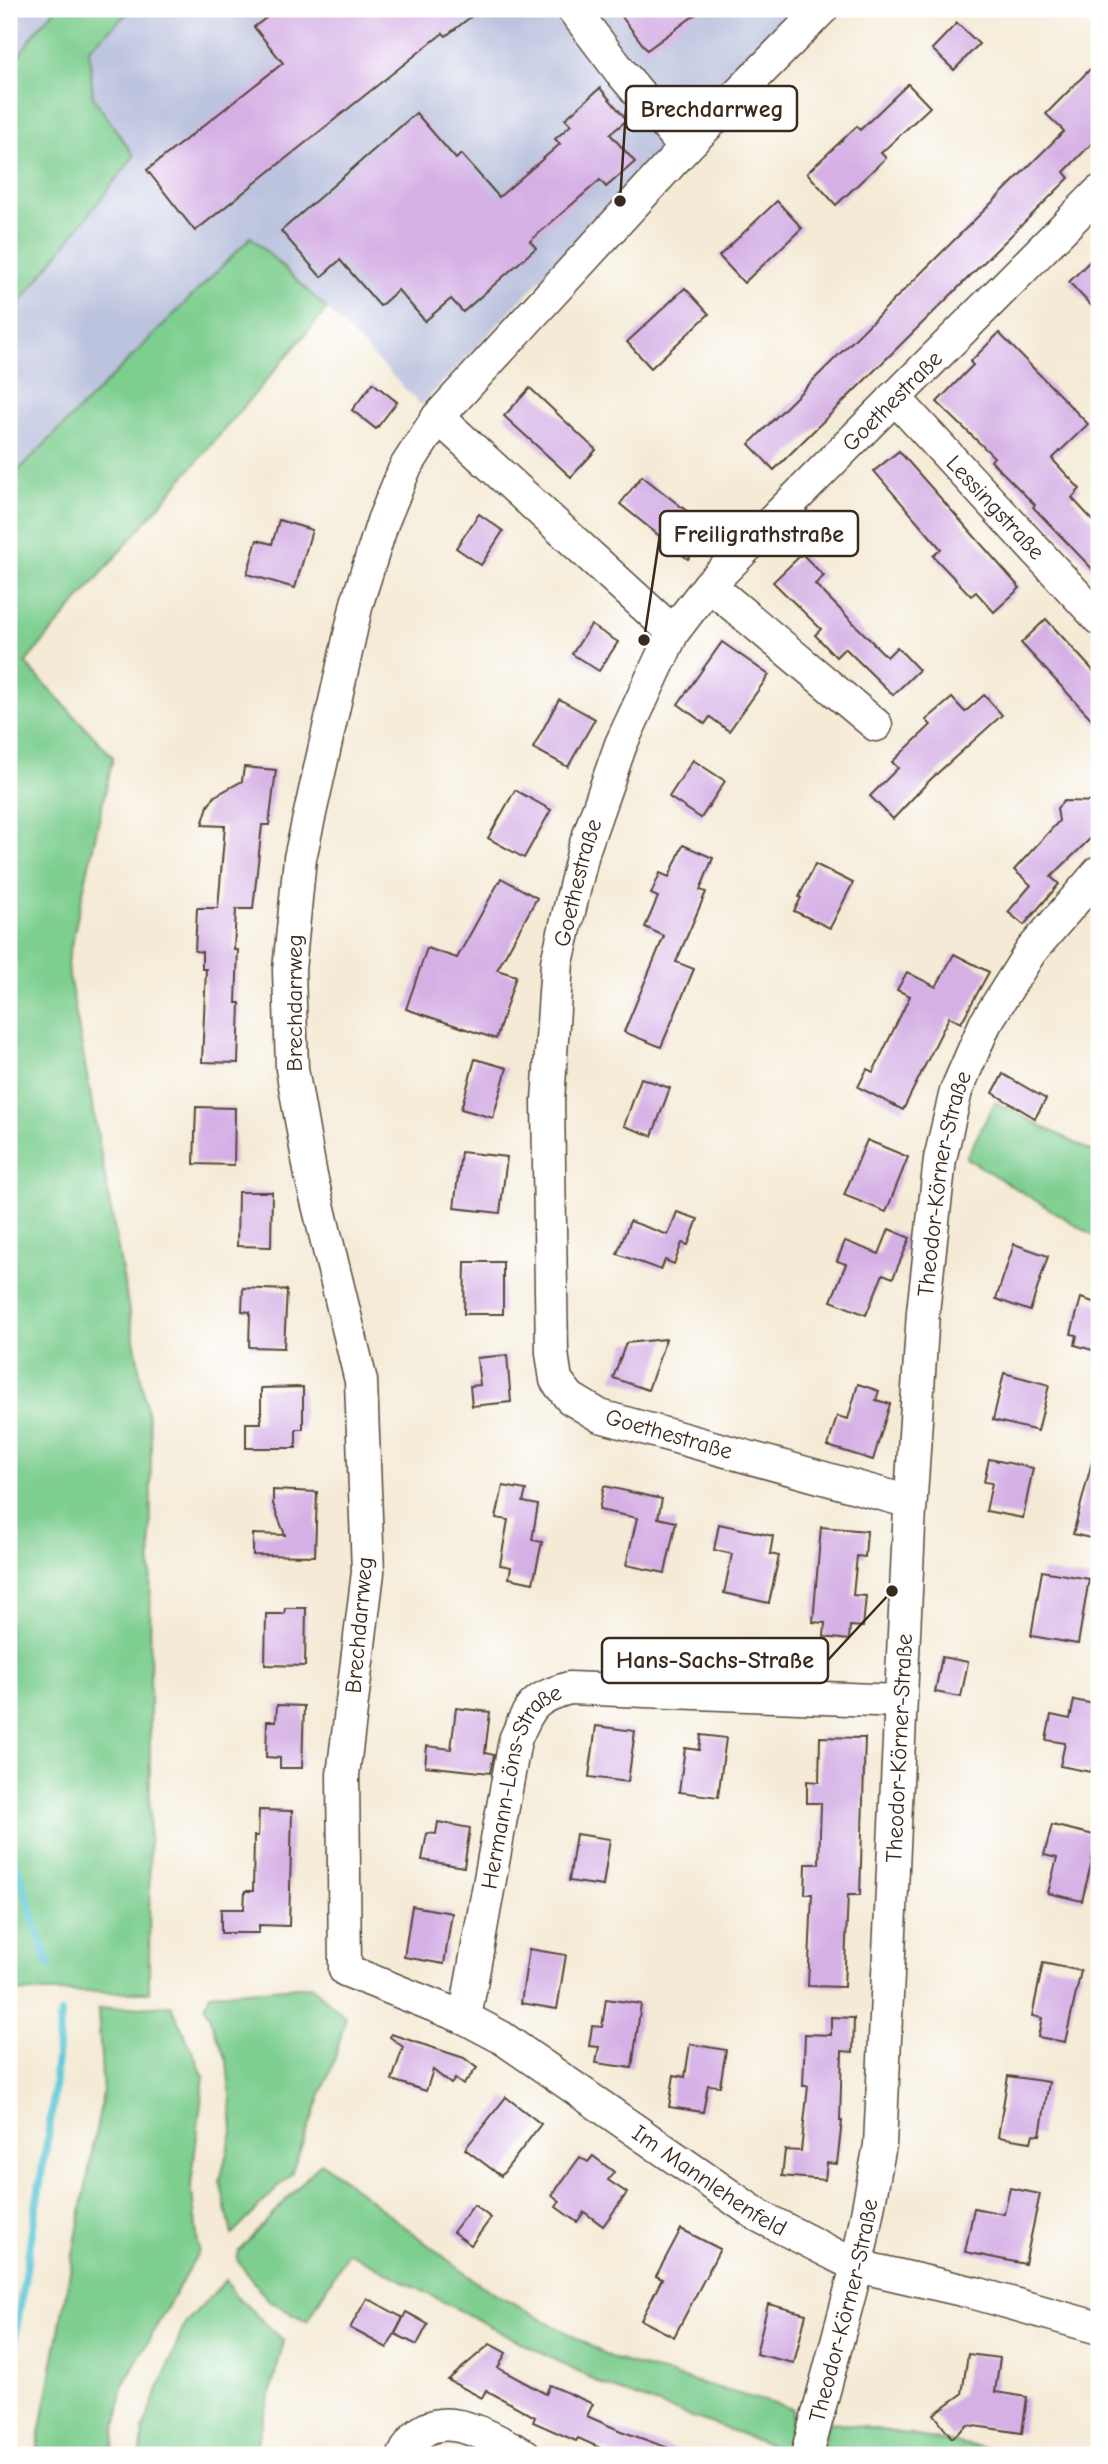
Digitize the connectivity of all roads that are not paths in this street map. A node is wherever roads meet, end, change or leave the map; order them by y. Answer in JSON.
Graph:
{"nodes":[{"id":1,"x":573,"y":9,"type":"edge"},
{"id":2,"x":822,"y":9,"type":"edge"},
{"id":3,"x":685,"y":148,"type":"junction"},
{"id":4,"x":1095,"y":203,"type":"edge"},
{"id":5,"x":894,"y":397,"type":"junction"},
{"id":6,"x":438,"y":417,"type":"junction"},
{"id":7,"x":709,"y":585,"type":"junction"},
{"id":8,"x":1099,"y":618,"type":"edge"},
{"id":9,"x":673,"y":632,"type":"junction"},
{"id":10,"x":876,"y":725,"type":"dead end"},
{"id":11,"x":1099,"y":872,"type":"edge"},
{"id":12,"x":910,"y":1502,"type":"junction"},
{"id":13,"x":899,"y":1701,"type":"junction"},
{"id":14,"x":345,"y":1970,"type":"joint"},
{"id":15,"x":465,"y":2018,"type":"junction"},
{"id":16,"x":857,"y":2266,"type":"junction"},
{"id":17,"x":1099,"y":2328,"type":"edge"},
{"id":18,"x":404,"y":2455,"type":"edge"},
{"id":19,"x":525,"y":2455,"type":"edge"},
{"id":20,"x":807,"y":2455,"type":"edge"}],
"edges":[{"from":1,"to":3,"type":"street"},
{"from":2,"to":3,"type":"street","name":"Brechdarrweg"},
{"from":3,"to":6,"type":"street","name":"Brechdarrweg"},
{"from":4,"to":5,"type":"street","name":"Goethestraße"},
{"from":5,"to":7,"type":"street","name":"Goethestraße"},
{"from":5,"to":8,"type":"street","name":"Lessingstraße"},
{"from":6,"to":9,"type":"street"},
{"from":6,"to":14,"type":"street","name":"Brechdarrweg"},
{"from":7,"to":9,"type":"street","name":"Goethestraße"},
{"from":7,"to":10,"type":"street"},
{"from":9,"to":12,"type":"street","name":"Goethestraße"},
{"from":11,"to":12,"type":"street","name":"Theodor-Körner-Straße"},
{"from":12,"to":13,"type":"street","name":"Theodor-Körner-Straße"},
{"from":13,"to":15,"type":"street","name":"Hermann-Löns-Straße"},
{"from":13,"to":16,"type":"street","name":"Theodor-Körner-Straße"},
{"from":14,"to":15,"type":"street","name":"Im Mannlehenfeld"},
{"from":15,"to":16,"type":"street","name":"Im Mannlehenfeld"},
{"from":16,"to":17,"type":"street","name":"Im Mannlehenfeld"},
{"from":16,"to":20,"type":"street","name":"Theodor-Körner-Straße"},
{"from":18,"to":19,"type":"street"}]}
